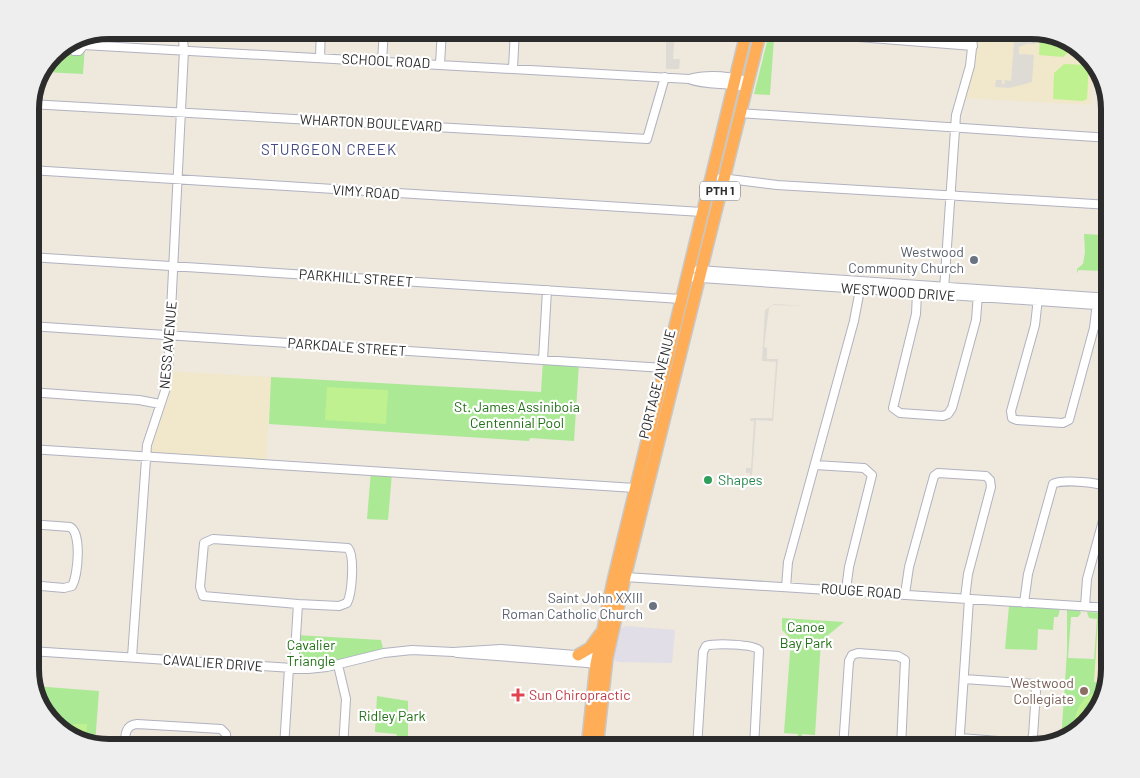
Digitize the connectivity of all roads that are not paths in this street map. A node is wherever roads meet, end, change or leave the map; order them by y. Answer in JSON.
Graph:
{"nodes":[{"id":1,"x":183,"y":39,"type":"edge"},
{"id":2,"x":321,"y":39,"type":"edge"},
{"id":3,"x":383,"y":39,"type":"edge"},
{"id":4,"x":441,"y":39,"type":"edge"},
{"id":5,"x":515,"y":39,"type":"edge"},
{"id":6,"x":745,"y":39,"type":"edge"},
{"id":7,"x":761,"y":39,"type":"edge"},
{"id":8,"x":875,"y":39,"type":"edge"},
{"id":9,"x":973,"y":39,"type":"edge"},
{"id":10,"x":83,"y":43,"type":"edge"},
{"id":11,"x":85,"y":43,"type":"edge"},
{"id":12,"x":973,"y":46,"type":"junction"},
{"id":13,"x":74,"y":49,"type":"edge"},
{"id":14,"x":184,"y":50,"type":"junction"},
{"id":15,"x":320,"y":57,"type":"junction"},
{"id":16,"x":382,"y":61,"type":"junction"},
{"id":17,"x":440,"y":64,"type":"junction"},
{"id":18,"x":513,"y":68,"type":"junction"},
{"id":19,"x":665,"y":78,"type":"junction"},
{"id":20,"x":734,"y":81,"type":"junction"},
{"id":21,"x":746,"y":84,"type":"junction"},
{"id":22,"x":39,"y":105,"type":"edge"},
{"id":23,"x":180,"y":113,"type":"junction"},
{"id":24,"x":739,"y":113,"type":"junction"},
{"id":25,"x":955,"y":128,"type":"junction"},
{"id":26,"x":1101,"y":137,"type":"edge"},
{"id":27,"x":39,"y":171,"type":"edge"},
{"id":28,"x":710,"y":178,"type":"junction"},
{"id":29,"x":723,"y":178,"type":"junction"},
{"id":30,"x":176,"y":180,"type":"junction"},
{"id":31,"x":951,"y":195,"type":"junction"},
{"id":32,"x":1101,"y":205,"type":"edge"},
{"id":33,"x":702,"y":212,"type":"junction"},
{"id":34,"x":39,"y":258,"type":"edge"},
{"id":35,"x":174,"y":266,"type":"junction"},
{"id":36,"x":693,"y":274,"type":"junction"},
{"id":37,"x":861,"y":285,"type":"junction"},
{"id":38,"x":944,"y":287,"type":"junction"},
{"id":39,"x":979,"y":289,"type":"junction"},
{"id":40,"x":547,"y":290,"type":"junction"},
{"id":41,"x":917,"y":293,"type":"junction"},
{"id":42,"x":1038,"y":293,"type":"junction"},
{"id":43,"x":944,"y":295,"type":"junction"},
{"id":44,"x":978,"y":298,"type":"junction"},
{"id":45,"x":681,"y":299,"type":"junction"},
{"id":46,"x":1101,"y":301,"type":"edge"},
{"id":47,"x":1037,"y":302,"type":"junction"},
{"id":48,"x":1097,"y":302,"type":"junction"},
{"id":49,"x":1101,"y":303,"type":"edge"},
{"id":50,"x":39,"y":327,"type":"edge"},
{"id":51,"x":170,"y":335,"type":"junction"},
{"id":52,"x":543,"y":360,"type":"junction"},
{"id":53,"x":664,"y":368,"type":"junction"},
{"id":54,"x":39,"y":393,"type":"edge"},
{"id":55,"x":160,"y":404,"type":"junction"},
{"id":56,"x":39,"y":450,"type":"edge"},
{"id":57,"x":146,"y":457,"type":"junction"},
{"id":58,"x":815,"y":465,"type":"junction"},
{"id":59,"x":1101,"y":484,"type":"edge"},
{"id":60,"x":635,"y":488,"type":"junction"},
{"id":61,"x":39,"y":525,"type":"edge"},
{"id":62,"x":1101,"y":528,"type":"edge"},
{"id":63,"x":619,"y":572,"type":"junction"},
{"id":64,"x":39,"y":586,"type":"edge"},
{"id":65,"x":786,"y":587,"type":"junction"},
{"id":66,"x":846,"y":590,"type":"junction"},
{"id":67,"x":905,"y":594,"type":"junction"},
{"id":68,"x":967,"y":599,"type":"junction"},
{"id":69,"x":1024,"y":602,"type":"junction"},
{"id":70,"x":298,"y":604,"type":"junction"},
{"id":71,"x":1085,"y":606,"type":"junction"},
{"id":72,"x":1101,"y":607,"type":"edge"},
{"id":73,"x":604,"y":628,"type":"junction"},
{"id":74,"x":39,"y":651,"type":"edge"},
{"id":75,"x":453,"y":652,"type":"junction"},
{"id":76,"x":578,"y":656,"type":"junction"},
{"id":77,"x":132,"y":657,"type":"junction"},
{"id":78,"x":602,"y":661,"type":"junction"},
{"id":79,"x":338,"y":665,"type":"junction"},
{"id":80,"x":291,"y":668,"type":"junction"},
{"id":81,"x":964,"y":679,"type":"junction"},
{"id":82,"x":960,"y":738,"type":"joint"},
{"id":83,"x":126,"y":739,"type":"edge"},
{"id":84,"x":226,"y":739,"type":"edge"},
{"id":85,"x":285,"y":739,"type":"edge"},
{"id":86,"x":344,"y":739,"type":"edge"},
{"id":87,"x":589,"y":739,"type":"edge"},
{"id":88,"x":598,"y":739,"type":"edge"},
{"id":89,"x":698,"y":739,"type":"edge"},
{"id":90,"x":754,"y":739,"type":"edge"},
{"id":91,"x":844,"y":739,"type":"edge"},
{"id":92,"x":901,"y":739,"type":"edge"},
{"id":93,"x":973,"y":739,"type":"edge"},
{"id":94,"x":1031,"y":739,"type":"edge"}],
"edges":[{"from":1,"to":14,"type":"street","name":"NESS AVENUE"},
{"from":2,"to":15,"type":"street"},
{"from":3,"to":16,"type":"street"},
{"from":4,"to":17,"type":"street"},
{"from":5,"to":18,"type":"street"},
{"from":6,"to":20,"type":"highway","name":"PORTAGE AVENUE","number":"PTH 1"},
{"from":7,"to":21,"type":"highway","name":"PORTAGE AVENUE","number":"PTH 1"},
{"from":8,"to":12,"type":"street"},
{"from":9,"to":12,"type":"street"},
{"from":10,"to":13,"type":"street","name":"SCHOOL ROAD"},
{"from":11,"to":14,"type":"street","name":"SCHOOL ROAD"},
{"from":12,"to":25,"type":"street"},
{"from":14,"to":15,"type":"street","name":"SCHOOL ROAD"},
{"from":14,"to":23,"type":"street","name":"NESS AVENUE"},
{"from":15,"to":16,"type":"street","name":"SCHOOL ROAD"},
{"from":16,"to":17,"type":"street","name":"SCHOOL ROAD"},
{"from":17,"to":18,"type":"street","name":"SCHOOL ROAD"},
{"from":18,"to":19,"type":"street","name":"SCHOOL ROAD"},
{"from":19,"to":20,"type":"street","name":"SCHOOL ROAD"},
{"from":19,"to":23,"type":"street","name":"WHARTON BOULEVARD"},
{"from":20,"to":21,"type":"street","name":"SCHOOL ROAD"},
{"from":20,"to":28,"type":"highway","name":"PORTAGE AVENUE","number":"PTH 1"},
{"from":21,"to":24,"type":"highway","name":"PORTAGE AVENUE","number":"PTH 1"},
{"from":22,"to":23,"type":"street","name":"WHARTON BOULEVARD"},
{"from":23,"to":30,"type":"street","name":"NESS AVENUE"},
{"from":24,"to":25,"type":"street"},
{"from":24,"to":29,"type":"highway","name":"PORTAGE AVENUE","number":"PTH 1"},
{"from":25,"to":26,"type":"street"},
{"from":25,"to":31,"type":"street"},
{"from":27,"to":30,"type":"street","name":"VIMY ROAD"},
{"from":28,"to":29,"type":"street"},
{"from":28,"to":33,"type":"highway","name":"PORTAGE AVENUE","number":"PTH 1"},
{"from":29,"to":31,"type":"street"},
{"from":29,"to":36,"type":"highway","name":"PORTAGE AVENUE","number":"PTH 1"},
{"from":30,"to":33,"type":"street","name":"VIMY ROAD"},
{"from":30,"to":35,"type":"street","name":"NESS AVENUE"},
{"from":31,"to":32,"type":"street"},
{"from":31,"to":38,"type":"street"},
{"from":33,"to":36,"type":"highway","name":"PORTAGE AVENUE","number":"PTH 1"},
{"from":34,"to":35,"type":"street","name":"PARKHILL STREET"},
{"from":35,"to":40,"type":"street","name":"PARKHILL STREET"},
{"from":35,"to":51,"type":"street","name":"NESS AVENUE"},
{"from":36,"to":37,"type":"street","name":"WESTWOOD DRIVE"},
{"from":36,"to":45,"type":"highway","name":"PORTAGE AVENUE","number":"PTH 1"},
{"from":36,"to":63,"type":"highway","name":"PORTAGE AVENUE","number":"PTH 1"},
{"from":37,"to":38,"type":"street","name":"WESTWOOD DRIVE"},
{"from":37,"to":41,"type":"street","name":"WESTWOOD DRIVE"},
{"from":37,"to":58,"type":"street"},
{"from":38,"to":39,"type":"street","name":"WESTWOOD DRIVE"},
{"from":38,"to":43,"type":"street"},
{"from":39,"to":42,"type":"street","name":"WESTWOOD DRIVE"},
{"from":39,"to":44,"type":"street"},
{"from":40,"to":45,"type":"street","name":"PARKHILL STREET"},
{"from":40,"to":52,"type":"street"},
{"from":41,"to":43,"type":"street","name":"WESTWOOD DRIVE"},
{"from":41,"to":44,"type":"street"},
{"from":42,"to":47,"type":"street"},
{"from":42,"to":48,"type":"street","name":"WESTWOOD DRIVE"},
{"from":43,"to":44,"type":"street","name":"WESTWOOD DRIVE"},
{"from":44,"to":47,"type":"street","name":"WESTWOOD DRIVE"},
{"from":45,"to":53,"type":"highway","name":"PORTAGE AVENUE","number":"PTH 1"},
{"from":46,"to":48,"type":"street","name":"WESTWOOD DRIVE"},
{"from":47,"to":48,"type":"street","name":"WESTWOOD DRIVE"},
{"from":47,"to":48,"type":"street"},
{"from":48,"to":49,"type":"street","name":"WESTWOOD DRIVE"},
{"from":50,"to":51,"type":"street","name":"PARKDALE STREET"},
{"from":51,"to":52,"type":"street","name":"PARKDALE STREET"},
{"from":51,"to":55,"type":"street","name":"NESS AVENUE"},
{"from":52,"to":53,"type":"street","name":"PARKDALE STREET"},
{"from":53,"to":60,"type":"highway","name":"PORTAGE AVENUE","number":"PTH 1"},
{"from":54,"to":55,"type":"street"},
{"from":55,"to":57,"type":"street","name":"NESS AVENUE"},
{"from":56,"to":57,"type":"street"},
{"from":57,"to":60,"type":"street"},
{"from":57,"to":77,"type":"street","name":"NESS AVENUE"},
{"from":58,"to":65,"type":"street"},
{"from":58,"to":66,"type":"street"},
{"from":59,"to":69,"type":"street"},
{"from":60,"to":63,"type":"highway","name":"PORTAGE AVENUE","number":"PTH 1"},
{"from":61,"to":64,"type":"street"},
{"from":62,"to":71,"type":"street"},
{"from":63,"to":65,"type":"street","name":"ROUGE ROAD"},
{"from":63,"to":73,"type":"highway","name":"PORTAGE AVENUE","number":"PTH 1"},
{"from":63,"to":78,"type":"highway","name":"PORTAGE AVENUE","number":"PTH 1"},
{"from":65,"to":66,"type":"street","name":"ROUGE ROAD"},
{"from":66,"to":67,"type":"street","name":"ROUGE ROAD"},
{"from":67,"to":68,"type":"street","name":"ROUGE ROAD"},
{"from":67,"to":68,"type":"street"},
{"from":68,"to":69,"type":"street","name":"ROUGE ROAD"},
{"from":68,"to":81,"type":"street"},
{"from":69,"to":71,"type":"street","name":"ROUGE ROAD"},
{"from":70,"to":70,"type":"street"},
{"from":70,"to":80,"type":"street"},
{"from":71,"to":72,"type":"street","name":"ROUGE ROAD"},
{"from":73,"to":76,"type":"highway"},
{"from":73,"to":78,"type":"highway","name":"PORTAGE AVENUE","number":"PTH 1"},
{"from":74,"to":77,"type":"street","name":"CAVALIER DRIVE"},
{"from":75,"to":76,"type":"street","name":"CAVALIER DRIVE"},
{"from":75,"to":78,"type":"street","name":"CAVALIER DRIVE"},
{"from":75,"to":79,"type":"street","name":"CAVALIER DRIVE"},
{"from":76,"to":78,"type":"street","name":"CAVALIER DRIVE"},
{"from":77,"to":80,"type":"street","name":"CAVALIER DRIVE"},
{"from":78,"to":87,"type":"highway","name":"PORTAGE AVENUE","number":"PTH 1"},
{"from":78,"to":88,"type":"highway","name":"PORTAGE AVENUE","number":"PTH 1"},
{"from":79,"to":80,"type":"street","name":"CAVALIER DRIVE"},
{"from":79,"to":86,"type":"street"},
{"from":80,"to":85,"type":"street"},
{"from":81,"to":82,"type":"street"},
{"from":81,"to":94,"type":"street"},
{"from":82,"to":93,"type":"street"},
{"from":83,"to":84,"type":"street"},
{"from":89,"to":90,"type":"street"},
{"from":91,"to":92,"type":"street"}]}
